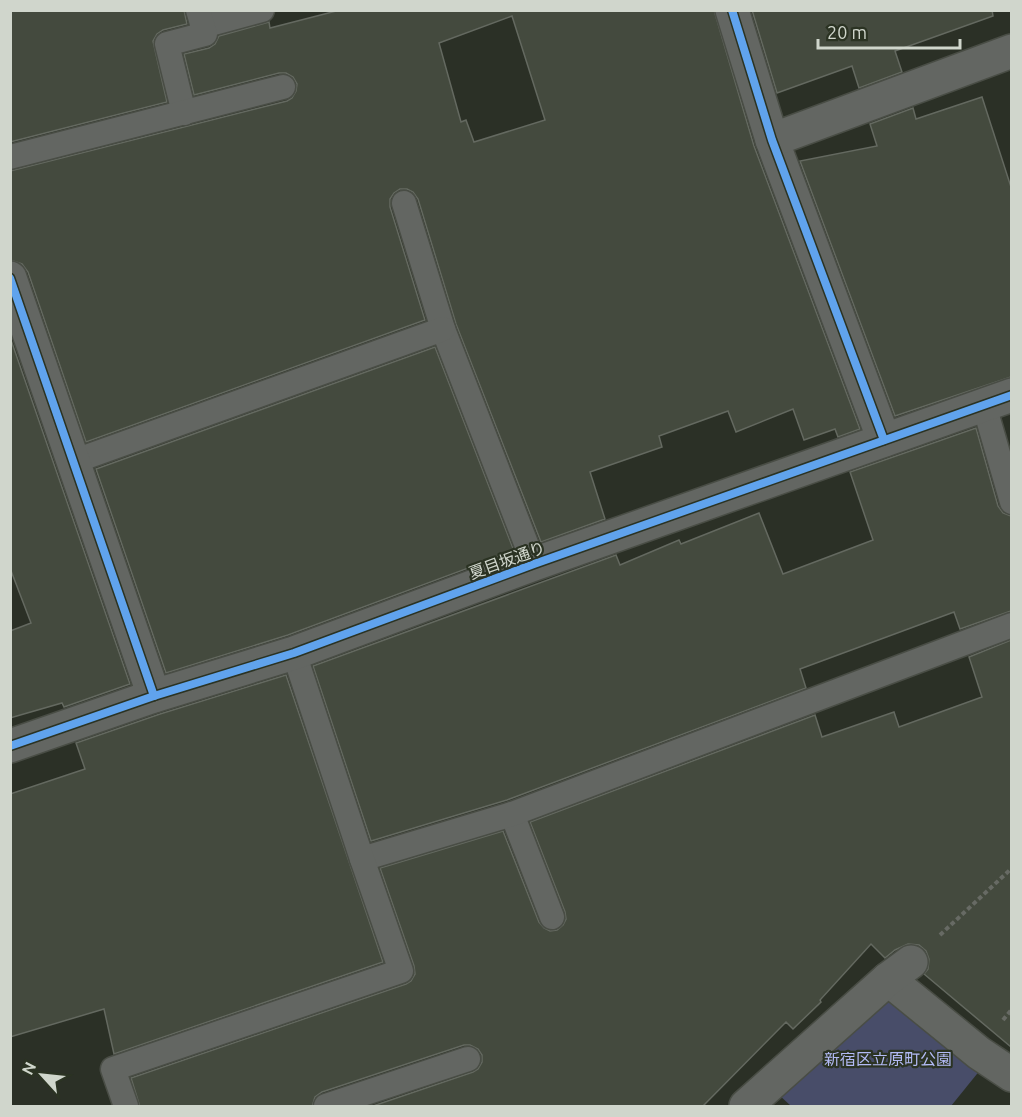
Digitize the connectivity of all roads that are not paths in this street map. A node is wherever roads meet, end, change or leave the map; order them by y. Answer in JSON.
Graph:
{"nodes":[{"id":1,"x":262,"y":10,"type":"edge"},
{"id":2,"x":732,"y":10,"type":"edge"},
{"id":3,"x":200,"y":18,"type":"edge"},
{"id":4,"x":1011,"y":51,"type":"edge"},
{"id":5,"x":284,"y":87,"type":"dead end"},
{"id":6,"x":183,"y":113,"type":"junction"},
{"id":7,"x":772,"y":140,"type":"junction"},
{"id":8,"x":10,"y":157,"type":"edge"},
{"id":9,"x":404,"y":203,"type":"dead end"},
{"id":10,"x":10,"y":278,"type":"edge"},
{"id":11,"x":443,"y":328,"type":"junction"},
{"id":12,"x":998,"y":400,"type":"edge"},
{"id":13,"x":884,"y":441,"type":"junction"},
{"id":14,"x":75,"y":461,"type":"junction"},
{"id":15,"x":1011,"y":502,"type":"edge"},
{"id":16,"x":534,"y":564,"type":"junction"},
{"id":17,"x":1011,"y":625,"type":"edge"},
{"id":18,"x":294,"y":653,"type":"junction"},
{"id":19,"x":154,"y":696,"type":"junction"},
{"id":20,"x":10,"y":746,"type":"edge"},
{"id":21,"x":512,"y":814,"type":"junction"},
{"id":22,"x":362,"y":859,"type":"junction"},
{"id":23,"x":552,"y":917,"type":"dead end"},
{"id":24,"x":468,"y":1059,"type":"dead end"},
{"id":25,"x":1011,"y":1075,"type":"edge"},
{"id":26,"x":126,"y":1107,"type":"edge"},
{"id":27,"x":326,"y":1107,"type":"edge"},
{"id":28,"x":746,"y":1107,"type":"edge"}],
"edges":[{"from":1,"to":3,"type":"lane"},
{"from":2,"to":7,"type":"street"},
{"from":3,"to":6,"type":"lane"},
{"from":4,"to":7,"type":"street"},
{"from":5,"to":6,"type":"lane"},
{"from":6,"to":8,"type":"lane"},
{"from":7,"to":13,"type":"street"},
{"from":9,"to":11,"type":"lane"},
{"from":10,"to":14,"type":"street"},
{"from":11,"to":14,"type":"lane"},
{"from":11,"to":16,"type":"lane"},
{"from":12,"to":13,"type":"street","name":"夏目坂通り"},
{"from":12,"to":15,"type":"lane"},
{"from":13,"to":16,"type":"street","name":"夏目坂通り"},
{"from":14,"to":19,"type":"street"},
{"from":16,"to":18,"type":"street","name":"夏目坂通り"},
{"from":17,"to":21,"type":"lane"},
{"from":18,"to":19,"type":"street","name":"夏目坂通り"},
{"from":18,"to":22,"type":"lane"},
{"from":19,"to":20,"type":"street","name":"夏目坂通り"},
{"from":21,"to":22,"type":"lane"},
{"from":21,"to":23,"type":"lane"},
{"from":22,"to":26,"type":"lane"},
{"from":24,"to":27,"type":"lane"},
{"from":25,"to":28,"type":"street"}]}
